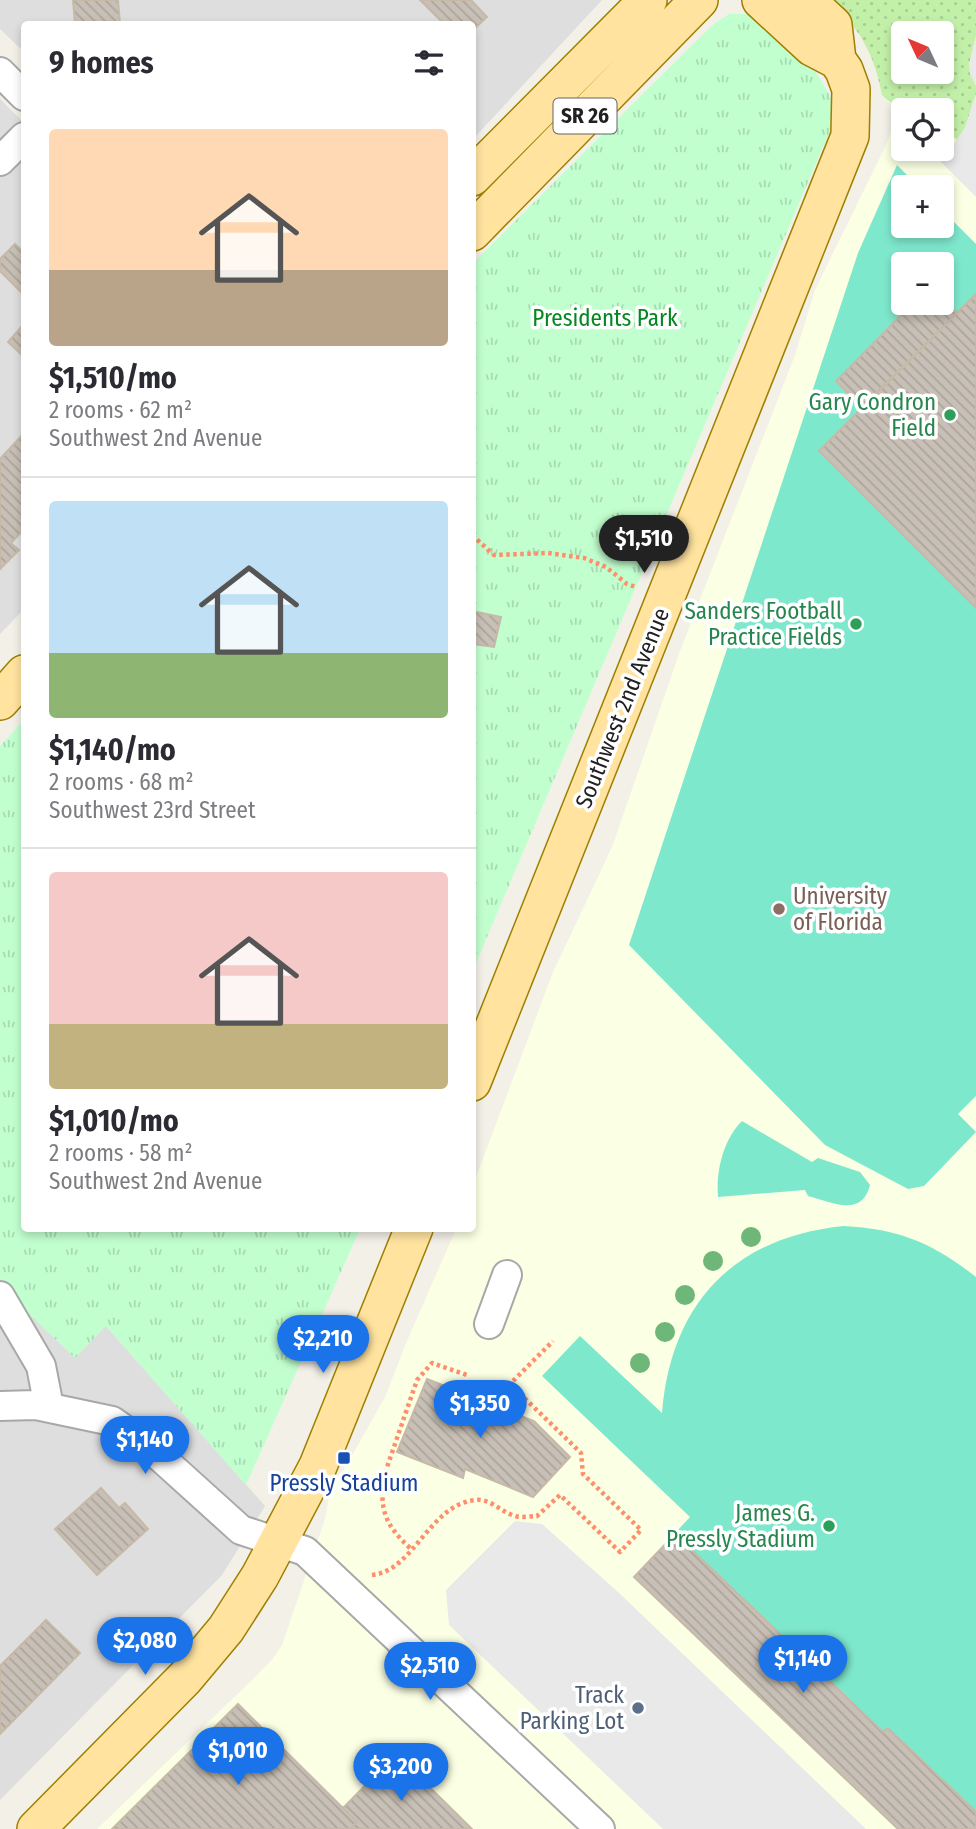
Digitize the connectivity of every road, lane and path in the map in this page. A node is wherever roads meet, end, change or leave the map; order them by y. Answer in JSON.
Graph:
{"nodes":[{"id":1,"x":648,"y":0,"type":"edge"},
{"id":2,"x":699,"y":0,"type":"edge"},
{"id":3,"x":761,"y":0,"type":"edge"},
{"id":4,"x":806,"y":0,"type":"edge"},
{"id":5,"x":837,"y":60,"type":"junction"},
{"id":6,"x":0,"y":72,"type":"edge"},
{"id":7,"x":21,"y":93,"type":"edge"},
{"id":8,"x":21,"y":139,"type":"edge"},
{"id":9,"x":0,"y":161,"type":"edge"},
{"id":10,"x":476,"y":173,"type":"edge"},
{"id":11,"x":476,"y":228,"type":"edge"},
{"id":12,"x":476,"y":539,"type":"edge"},
{"id":13,"x":646,"y":591,"type":"dead end"},
{"id":14,"x":21,"y":677,"type":"edge"},
{"id":15,"x":0,"y":701,"type":"edge"},
{"id":16,"x":476,"y":1072,"type":"edge"},
{"id":17,"x":412,"y":1232,"type":"edge"},
{"id":18,"x":507,"y":1275,"type":"dead end"},
{"id":19,"x":0,"y":1296,"type":"edge"},
{"id":20,"x":489,"y":1324,"type":"dead end"},
{"id":21,"x":552,"y":1341,"type":"dead end"},
{"id":22,"x":467,"y":1375,"type":"dead end"},
{"id":23,"x":0,"y":1406,"type":"edge"},
{"id":24,"x":48,"y":1407,"type":"junction"},
{"id":25,"x":279,"y":1543,"type":"junction"},
{"id":26,"x":410,"y":1548,"type":"junction"},
{"id":27,"x":371,"y":1576,"type":"dead end"},
{"id":28,"x":36,"y":1829,"type":"edge"},
{"id":29,"x":600,"y":1829,"type":"edge"}],
"edges":[{"from":1,"to":10,"type":"main road","number":"SR 26"},
{"from":2,"to":11,"type":"main road","number":"SR 26"},
{"from":3,"to":5,"type":"main road"},
{"from":4,"to":5,"type":"main road","name":"Southwest 2nd Avenue"},
{"from":5,"to":16,"type":"main road","name":"Southwest 2nd Avenue"},
{"from":6,"to":7,"type":"street"},
{"from":8,"to":9,"type":"street"},
{"from":12,"to":13,"type":"path"},
{"from":14,"to":15,"type":"main road"},
{"from":17,"to":25,"type":"main road"},
{"from":18,"to":20,"type":"street"},
{"from":19,"to":24,"type":"street"},
{"from":21,"to":26,"type":"path"},
{"from":22,"to":26,"type":"path"},
{"from":23,"to":24,"type":"street"},
{"from":24,"to":25,"type":"street"},
{"from":25,"to":28,"type":"main road"},
{"from":25,"to":29,"type":"street"},
{"from":26,"to":27,"type":"path"}]}
